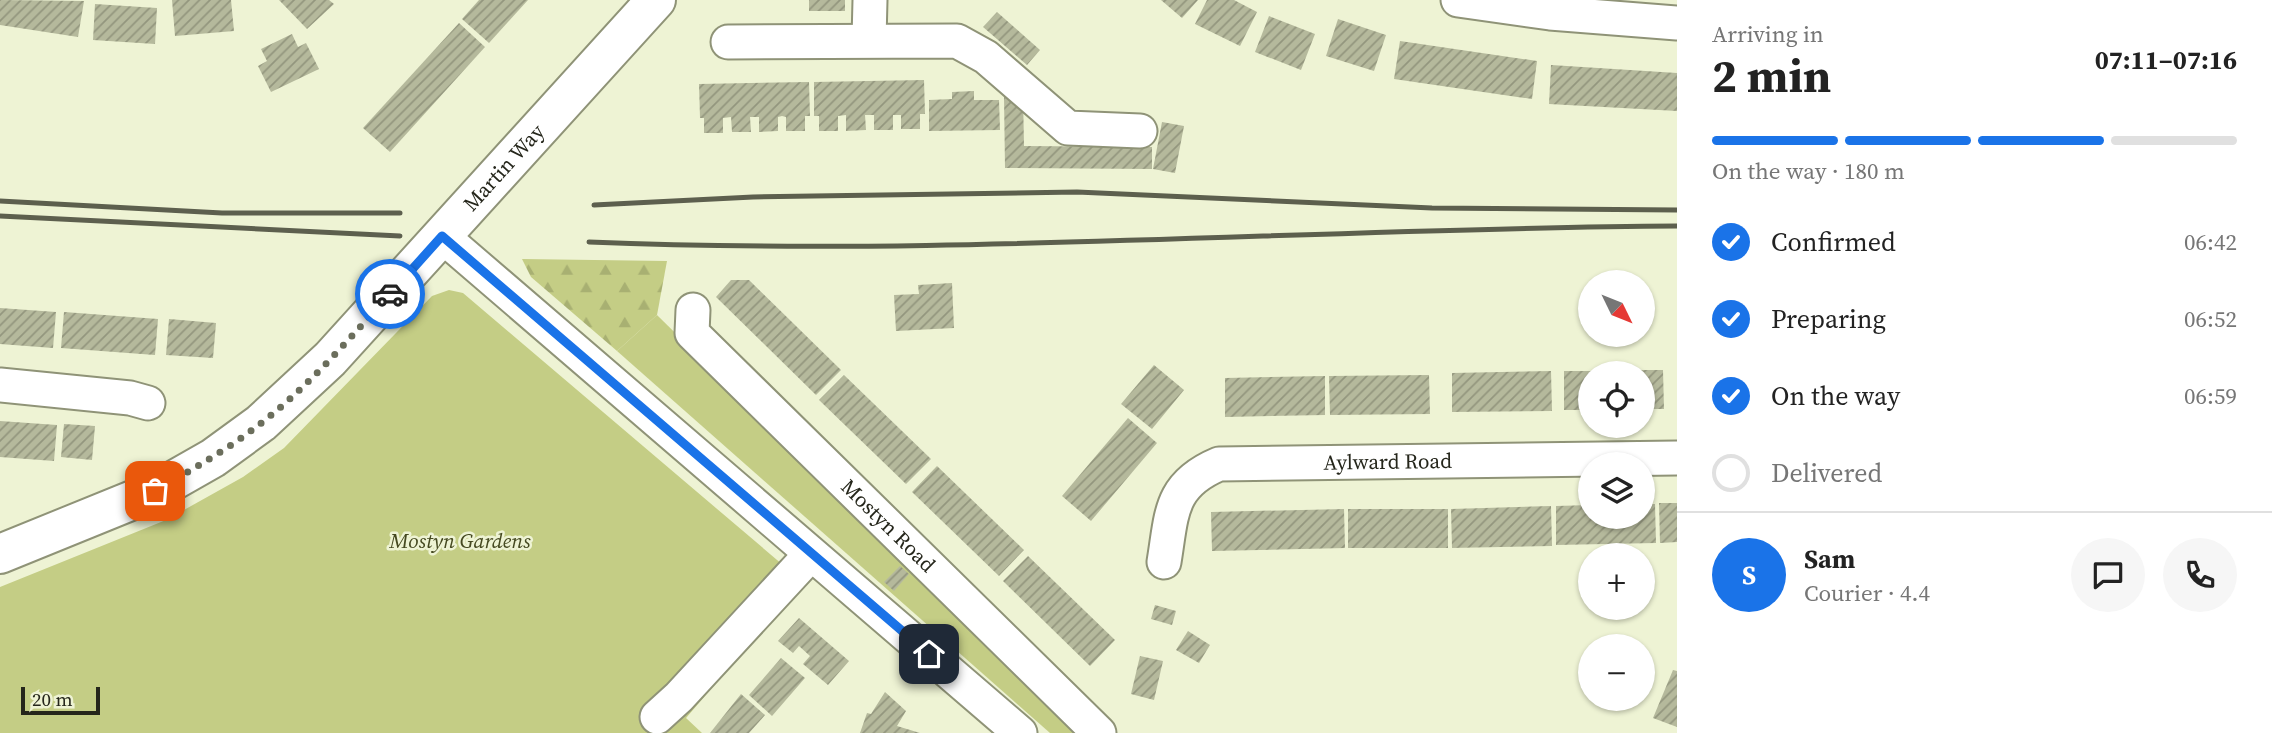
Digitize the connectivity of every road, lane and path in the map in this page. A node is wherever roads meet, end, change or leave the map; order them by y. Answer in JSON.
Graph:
{"nodes":[{"id":1,"x":656,"y":0,"type":"edge"},
{"id":2,"x":870,"y":0,"type":"edge"},
{"id":3,"x":1458,"y":0,"type":"edge"},
{"id":4,"x":1677,"y":23,"type":"edge"},
{"id":5,"x":869,"y":40,"type":"junction"},
{"id":6,"x":728,"y":42,"type":"dead end"},
{"id":7,"x":1140,"y":131,"type":"dead end"},
{"id":8,"x":442,"y":236,"type":"junction"},
{"id":9,"x":693,"y":310,"type":"dead end"},
{"id":10,"x":0,"y":385,"type":"edge"},
{"id":11,"x":148,"y":403,"type":"dead end"},
{"id":12,"x":1677,"y":457,"type":"edge"},
{"id":13,"x":0,"y":554,"type":"edge"},
{"id":14,"x":811,"y":554,"type":"junction"},
{"id":15,"x":1164,"y":562,"type":"dead end"},
{"id":16,"x":657,"y":717,"type":"dead end"},
{"id":17,"x":1020,"y":733,"type":"edge"},
{"id":18,"x":1099,"y":733,"type":"edge"}],
"edges":[{"from":1,"to":8,"type":"main road","name":"Martin Way"},
{"from":2,"to":5,"type":"street"},
{"from":3,"to":4,"type":"street"},
{"from":5,"to":6,"type":"street"},
{"from":5,"to":7,"type":"street"},
{"from":8,"to":13,"type":"main road","name":"Martin Way"},
{"from":8,"to":14,"type":"street"},
{"from":9,"to":18,"type":"street","name":"Mostyn Road"},
{"from":10,"to":11,"type":"street"},
{"from":12,"to":15,"type":"street","name":"Aylward Road"},
{"from":14,"to":16,"type":"street"},
{"from":14,"to":17,"type":"street"}]}
